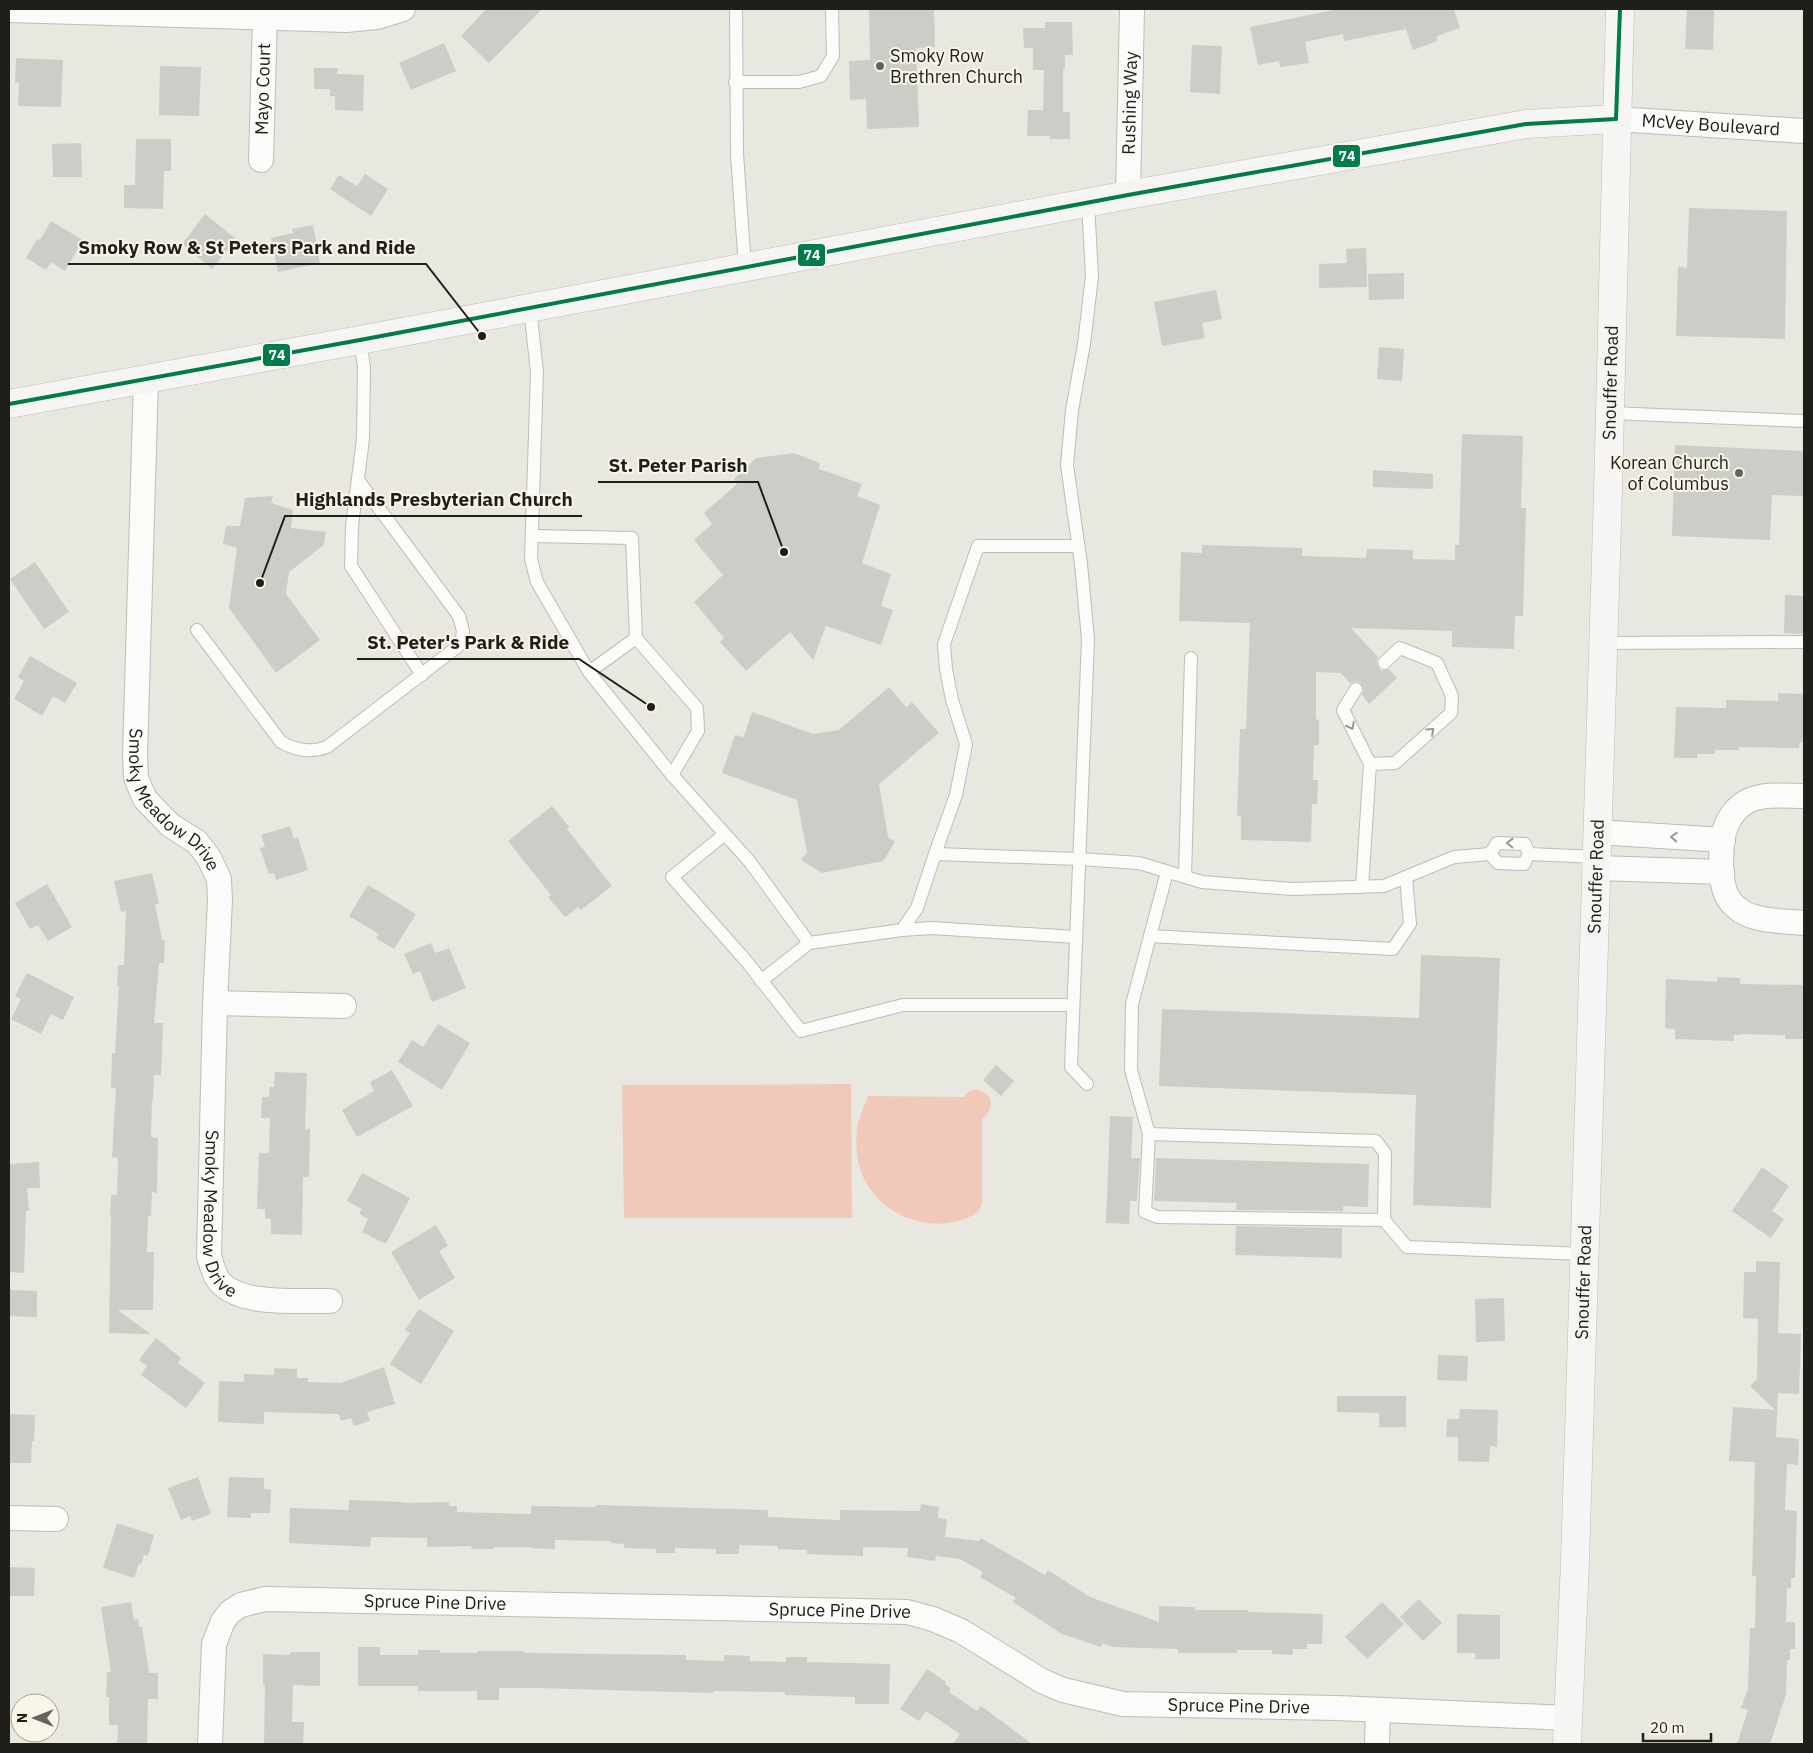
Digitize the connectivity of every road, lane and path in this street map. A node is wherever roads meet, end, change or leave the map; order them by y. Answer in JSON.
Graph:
{"nodes":[{"id":1,"x":403,"y":9,"type":"edge"},
{"id":2,"x":736,"y":9,"type":"edge"},
{"id":3,"x":832,"y":9,"type":"edge"},
{"id":4,"x":1132,"y":9,"type":"edge"},
{"id":5,"x":1620,"y":9,"type":"edge"},
{"id":6,"x":9,"y":10,"type":"edge"},
{"id":7,"x":266,"y":17,"type":"junction"},
{"id":8,"x":735,"y":82,"type":"junction"},
{"id":9,"x":1616,"y":119,"type":"junction"},
{"id":10,"x":1804,"y":131,"type":"edge"},
{"id":11,"x":261,"y":160,"type":"dead end"},
{"id":12,"x":1128,"y":195,"type":"junction"},
{"id":13,"x":1088,"y":203,"type":"junction"},
{"id":14,"x":745,"y":268,"type":"junction"},
{"id":15,"x":530,"y":308,"type":"junction"},
{"id":16,"x":360,"y":340,"type":"junction"},
{"id":17,"x":146,"y":379,"type":"junction"},
{"id":18,"x":9,"y":404,"type":"edge"},
{"id":19,"x":1610,"y":413,"type":"junction"},
{"id":20,"x":1804,"y":421,"type":"edge"},
{"id":21,"x":358,"y":480,"type":"junction"},
{"id":22,"x":532,"y":536,"type":"junction"},
{"id":23,"x":1078,"y":546,"type":"junction"},
{"id":24,"x":197,"y":630,"type":"dead end"},
{"id":25,"x":636,"y":638,"type":"junction"},
{"id":26,"x":1804,"y":642,"type":"edge"},
{"id":27,"x":1603,"y":643,"type":"junction"},
{"id":28,"x":1191,"y":658,"type":"dead end"},
{"id":29,"x":1384,"y":663,"type":"dead end"},
{"id":30,"x":589,"y":672,"type":"junction"},
{"id":31,"x":422,"y":675,"type":"junction"},
{"id":32,"x":1356,"y":689,"type":"dead end"},
{"id":33,"x":1370,"y":764,"type":"junction"},
{"id":34,"x":672,"y":775,"type":"junction"},
{"id":35,"x":1804,"y":796,"type":"edge"},
{"id":36,"x":725,"y":834,"type":"junction"},
{"id":37,"x":1723,"y":840,"type":"junction"},
{"id":38,"x":1596,"y":852,"type":"junction"},
{"id":39,"x":935,"y":854,"type":"junction"},
{"id":40,"x":1490,"y":854,"type":"junction"},
{"id":41,"x":1530,"y":854,"type":"junction"},
{"id":42,"x":1079,"y":859,"type":"junction"},
{"id":43,"x":1167,"y":872,"type":"junction"},
{"id":44,"x":1722,"y":872,"type":"junction"},
{"id":45,"x":1406,"y":877,"type":"junction"},
{"id":46,"x":1185,"y":878,"type":"junction"},
{"id":47,"x":1362,"y":887,"type":"junction"},
{"id":48,"x":1804,"y":923,"type":"edge"},
{"id":49,"x":902,"y":930,"type":"junction"},
{"id":50,"x":1150,"y":936,"type":"junction"},
{"id":51,"x":1076,"y":937,"type":"junction"},
{"id":52,"x":809,"y":943,"type":"junction"},
{"id":53,"x":762,"y":981,"type":"junction"},
{"id":54,"x":215,"y":1003,"type":"junction"},
{"id":55,"x":1074,"y":1005,"type":"junction"},
{"id":56,"x":344,"y":1006,"type":"dead end"},
{"id":57,"x":1086,"y":1084,"type":"dead end"},
{"id":58,"x":1149,"y":1134,"type":"junction"},
{"id":59,"x":1384,"y":1220,"type":"junction"},
{"id":60,"x":1584,"y":1254,"type":"junction"},
{"id":61,"x":330,"y":1301,"type":"dead end"},
{"id":62,"x":9,"y":1518,"type":"edge"},
{"id":63,"x":56,"y":1519,"type":"dead end"},
{"id":64,"x":1378,"y":1711,"type":"junction"},
{"id":65,"x":1568,"y":1718,"type":"junction"},
{"id":66,"x":210,"y":1744,"type":"edge"},
{"id":67,"x":1377,"y":1744,"type":"edge"},
{"id":68,"x":1567,"y":1744,"type":"edge"}],
"edges":[{"from":1,"to":7,"type":"street"},
{"from":2,"to":8,"type":"lane"},
{"from":3,"to":8,"type":"lane"},
{"from":4,"to":12,"type":"street","name":"Rushing Way"},
{"from":5,"to":9,"type":"main road","name":"Snouffer Road"},
{"from":6,"to":7,"type":"street"},
{"from":7,"to":11,"type":"street","name":"Mayo Court"},
{"from":8,"to":14,"type":"lane"},
{"from":9,"to":10,"type":"street","name":"McVey Boulevard"},
{"from":9,"to":12,"type":"main road"},
{"from":9,"to":19,"type":"main road","name":"Snouffer Road"},
{"from":12,"to":13,"type":"main road"},
{"from":13,"to":14,"type":"main road"},
{"from":13,"to":23,"type":"lane"},
{"from":14,"to":15,"type":"main road"},
{"from":15,"to":16,"type":"main road"},
{"from":15,"to":22,"type":"lane"},
{"from":16,"to":17,"type":"main road"},
{"from":16,"to":21,"type":"lane"},
{"from":17,"to":18,"type":"main road"},
{"from":17,"to":54,"type":"street","name":"Smoky Meadow Drive"},
{"from":19,"to":20,"type":"lane"},
{"from":19,"to":27,"type":"main road","name":"Snouffer Road"},
{"from":21,"to":31,"type":"lane"},
{"from":21,"to":31,"type":"lane"},
{"from":22,"to":25,"type":"lane"},
{"from":22,"to":30,"type":"lane"},
{"from":23,"to":39,"type":"lane"},
{"from":23,"to":42,"type":"lane"},
{"from":24,"to":31,"type":"lane"},
{"from":25,"to":30,"type":"lane"},
{"from":25,"to":34,"type":"lane"},
{"from":26,"to":27,"type":"lane"},
{"from":27,"to":38,"type":"main road","name":"Snouffer Road"},
{"from":28,"to":46,"type":"lane"},
{"from":33,"to":29,"type":"lane","one_way":true},
{"from":30,"to":34,"type":"lane"},
{"from":32,"to":33,"type":"lane","one_way":true},
{"from":33,"to":47,"type":"lane"},
{"from":34,"to":36,"type":"lane"},
{"from":35,"to":37,"type":"street"},
{"from":36,"to":52,"type":"lane"},
{"from":36,"to":53,"type":"lane"},
{"from":37,"to":38,"type":"street","one_way":true},
{"from":37,"to":44,"type":"street"},
{"from":38,"to":41,"type":"lane"},
{"from":38,"to":44,"type":"street"},
{"from":38,"to":60,"type":"main road","name":"Snouffer Road"},
{"from":39,"to":42,"type":"lane"},
{"from":39,"to":49,"type":"lane"},
{"from":40,"to":41,"type":"lane"},
{"from":41,"to":40,"type":"lane","one_way":true},
{"from":40,"to":45,"type":"lane"},
{"from":42,"to":43,"type":"lane"},
{"from":42,"to":51,"type":"lane"},
{"from":43,"to":46,"type":"lane"},
{"from":43,"to":50,"type":"lane"},
{"from":44,"to":48,"type":"street"},
{"from":45,"to":47,"type":"lane"},
{"from":45,"to":50,"type":"lane"},
{"from":46,"to":47,"type":"lane"},
{"from":49,"to":51,"type":"lane"},
{"from":49,"to":52,"type":"lane"},
{"from":50,"to":58,"type":"lane"},
{"from":51,"to":55,"type":"lane"},
{"from":52,"to":53,"type":"lane"},
{"from":53,"to":55,"type":"lane"},
{"from":54,"to":56,"type":"street"},
{"from":54,"to":61,"type":"street","name":"Smoky Meadow Drive"},
{"from":55,"to":57,"type":"lane"},
{"from":58,"to":59,"type":"lane"},
{"from":58,"to":59,"type":"lane"},
{"from":59,"to":60,"type":"lane"},
{"from":60,"to":65,"type":"main road","name":"Snouffer Road"},
{"from":62,"to":63,"type":"street"},
{"from":64,"to":65,"type":"street","name":"Spruce Pine Drive"},
{"from":64,"to":66,"type":"street","name":"Spruce Pine Drive"},
{"from":64,"to":67,"type":"street"},
{"from":65,"to":68,"type":"main road","name":"Snouffer Road"}]}
